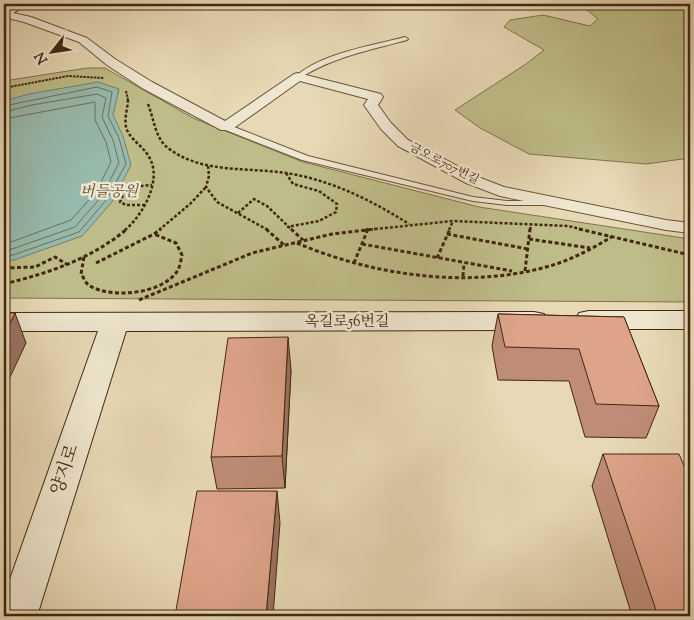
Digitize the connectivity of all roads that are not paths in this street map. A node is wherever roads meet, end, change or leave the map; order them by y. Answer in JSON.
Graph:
{"nodes":[{"id":1,"x":20,"y":4,"type":"edge"},
{"id":2,"x":4,"y":13,"type":"edge"},
{"id":3,"x":405,"y":39,"type":"dead end"},
{"id":4,"x":298,"y":77,"type":"junction"},
{"id":5,"x":226,"y":127,"type":"junction"},
{"id":6,"x":560,"y":203,"type":"junction"},
{"id":7,"x":690,"y":228,"type":"edge"},
{"id":8,"x":125,"y":313,"type":"junction"},
{"id":9,"x":690,"y":320,"type":"edge"},
{"id":10,"x":4,"y":322,"type":"edge"},
{"id":11,"x":17,"y":616,"type":"edge"}],
"edges":[{"from":1,"to":2,"type":"street"},
{"from":2,"to":5,"type":"street"},
{"from":3,"to":4,"type":"lane"},
{"from":4,"to":5,"type":"street"},
{"from":4,"to":6,"type":"street","name":"금오로707번길"},
{"from":5,"to":6,"type":"lane"},
{"from":6,"to":7,"type":"street","name":"금오로707번길"},
{"from":8,"to":9,"type":"street","name":"옥길로56번길"},
{"from":8,"to":10,"type":"street","name":"옥길로56번길"},
{"from":8,"to":11,"type":"street","name":"양지로"}]}
